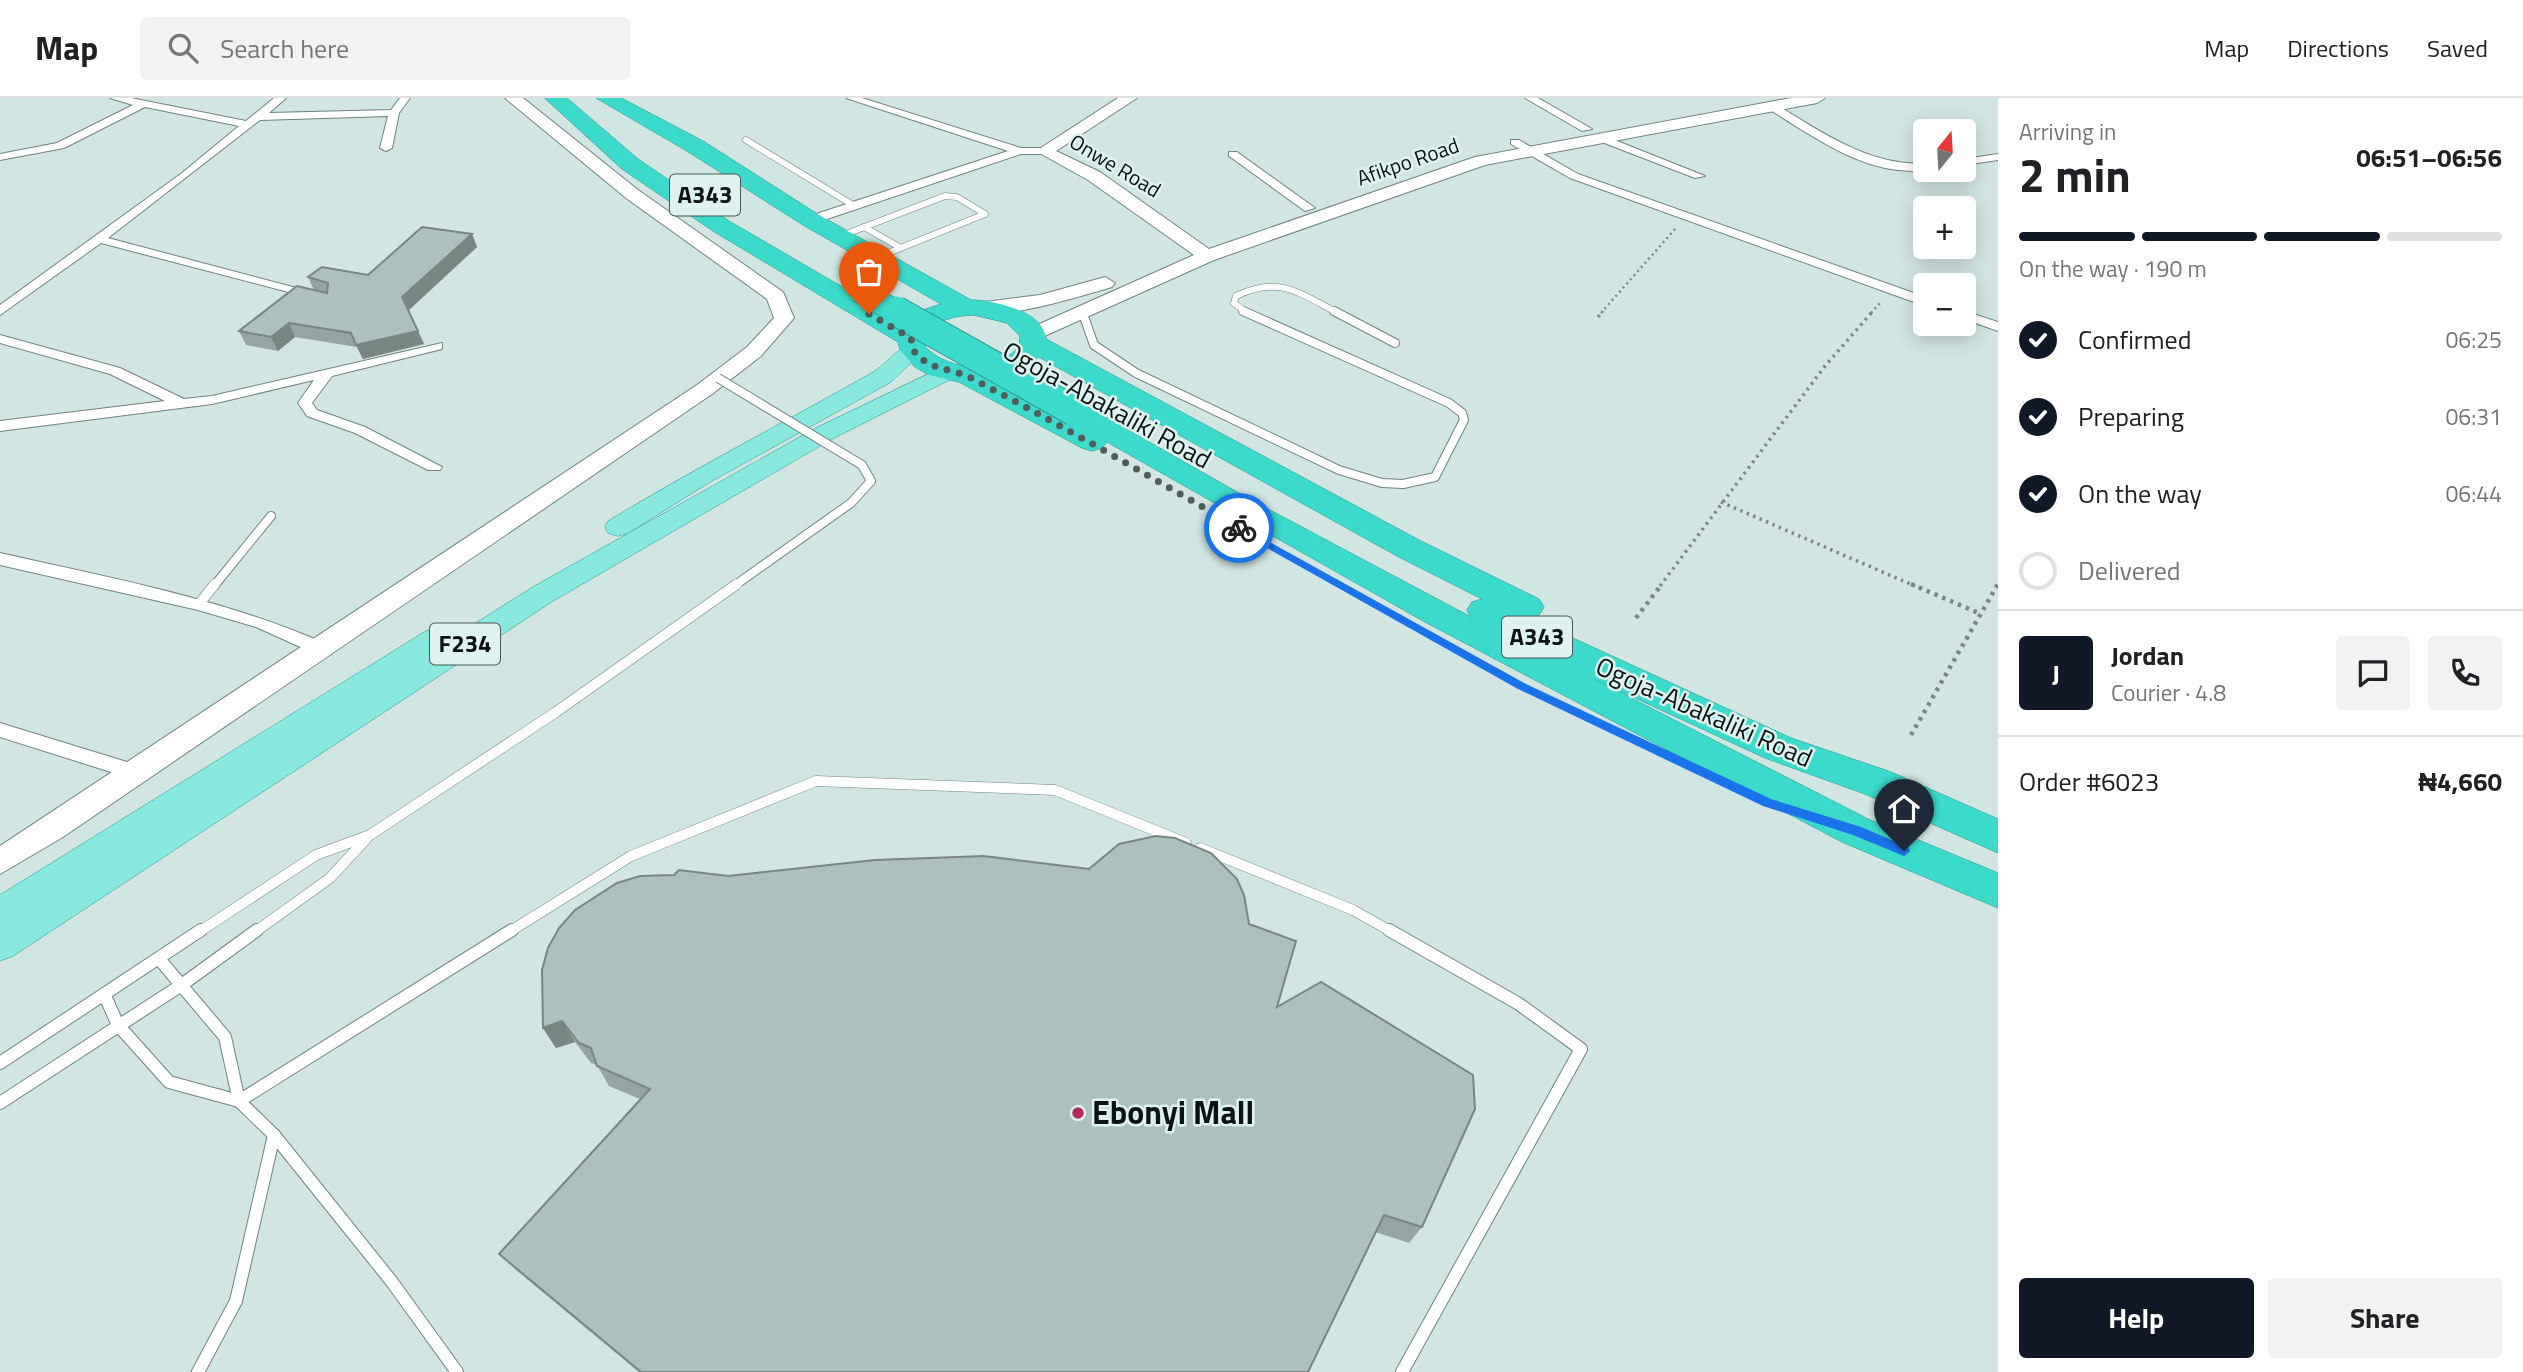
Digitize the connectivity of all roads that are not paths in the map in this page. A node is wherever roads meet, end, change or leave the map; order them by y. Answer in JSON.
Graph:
{"nodes":[{"id":1,"x":115,"y":98,"type":"edge"},
{"id":2,"x":281,"y":98,"type":"edge"},
{"id":3,"x":405,"y":98,"type":"edge"},
{"id":4,"x":513,"y":98,"type":"edge"},
{"id":5,"x":557,"y":98,"type":"edge"},
{"id":6,"x":591,"y":98,"type":"edge"},
{"id":7,"x":851,"y":98,"type":"edge"},
{"id":8,"x":1129,"y":98,"type":"edge"},
{"id":9,"x":1530,"y":98,"type":"edge"},
{"id":10,"x":1817,"y":98,"type":"edge"},
{"id":11,"x":1777,"y":101,"type":"edge"},
{"id":12,"x":141,"y":105,"type":"junction"},
{"id":13,"x":610,"y":106,"type":"edge"},
{"id":14,"x":394,"y":113,"type":"junction"},
{"id":15,"x":250,"y":121,"type":"junction"},
{"id":16,"x":1592,"y":133,"type":"junction"},
{"id":17,"x":746,"y":140,"type":"dead end"},
{"id":18,"x":1521,"y":146,"type":"junction"},
{"id":19,"x":386,"y":148,"type":"dead end"},
{"id":20,"x":1020,"y":151,"type":"junction"},
{"id":21,"x":1044,"y":151,"type":"junction"},
{"id":22,"x":1233,"y":154,"type":"dead end"},
{"id":23,"x":0,"y":157,"type":"edge"},
{"id":24,"x":1998,"y":157,"type":"edge"},
{"id":25,"x":1976,"y":160,"type":"edge"},
{"id":26,"x":1913,"y":167,"type":"edge"},
{"id":27,"x":1699,"y":176,"type":"dead end"},
{"id":28,"x":853,"y":205,"type":"junction"},
{"id":29,"x":1309,"y":208,"type":"junction"},
{"id":30,"x":811,"y":220,"type":"junction"},
{"id":31,"x":864,"y":227,"type":"junction"},
{"id":32,"x":841,"y":236,"type":"junction"},
{"id":33,"x":99,"y":239,"type":"junction"},
{"id":34,"x":901,"y":248,"type":"junction"},
{"id":35,"x":1202,"y":252,"type":"junction"},
{"id":36,"x":870,"y":274,"type":"junction"},
{"id":37,"x":1913,"y":298,"type":"edge"},
{"id":38,"x":327,"y":301,"type":"edge"},
{"id":39,"x":976,"y":308,"type":"junction"},
{"id":40,"x":0,"y":311,"type":"edge"},
{"id":41,"x":1082,"y":311,"type":"junction"},
{"id":42,"x":1976,"y":319,"type":"edge"},
{"id":43,"x":1998,"y":327,"type":"edge"},
{"id":44,"x":1033,"y":338,"type":"junction"},
{"id":45,"x":0,"y":339,"type":"edge"},
{"id":46,"x":1395,"y":343,"type":"dead end"},
{"id":47,"x":912,"y":344,"type":"junction"},
{"id":48,"x":437,"y":346,"type":"dead end"},
{"id":49,"x":956,"y":373,"type":"junction"},
{"id":50,"x":326,"y":375,"type":"junction"},
{"id":51,"x":718,"y":378,"type":"junction"},
{"id":52,"x":182,"y":404,"type":"junction"},
{"id":53,"x":1084,"y":405,"type":"junction"},
{"id":54,"x":0,"y":426,"type":"edge"},
{"id":55,"x":434,"y":467,"type":"dead end"},
{"id":56,"x":733,"y":472,"type":"junction"},
{"id":57,"x":271,"y":516,"type":"dead end"},
{"id":58,"x":0,"y":559,"type":"edge"},
{"id":59,"x":200,"y":604,"type":"junction"},
{"id":60,"x":318,"y":648,"type":"junction"},
{"id":61,"x":0,"y":730,"type":"edge"},
{"id":62,"x":133,"y":771,"type":"junction"},
{"id":63,"x":1878,"y":783,"type":"junction"},
{"id":64,"x":1856,"y":831,"type":"junction"},
{"id":65,"x":370,"y":835,"type":"junction"},
{"id":66,"x":1998,"y":837,"type":"edge"},
{"id":67,"x":0,"y":861,"type":"edge"},
{"id":68,"x":1998,"y":891,"type":"edge"},
{"id":69,"x":0,"y":914,"type":"edge"},
{"id":70,"x":0,"y":946,"type":"edge"},
{"id":71,"x":160,"y":960,"type":"junction"},
{"id":72,"x":183,"y":984,"type":"junction"},
{"id":73,"x":105,"y":996,"type":"junction"},
{"id":74,"x":118,"y":1025,"type":"junction"},
{"id":75,"x":0,"y":1063,"type":"edge"},
{"id":76,"x":239,"y":1101,"type":"junction"},
{"id":77,"x":0,"y":1103,"type":"edge"},
{"id":78,"x":274,"y":1135,"type":"junction"},
{"id":79,"x":198,"y":1372,"type":"edge"},
{"id":80,"x":457,"y":1372,"type":"edge"},
{"id":81,"x":1402,"y":1372,"type":"edge"}],
"edges":[{"from":1,"to":12,"type":"street"},
{"from":2,"to":15,"type":"street"},
{"from":3,"to":14,"type":"street"},
{"from":4,"to":51,"type":"main road"},
{"from":5,"to":36,"type":"highway","number":"A343"},
{"from":5,"to":47,"type":"highway"},
{"from":6,"to":13,"type":"highway","number":"A343"},
{"from":7,"to":20,"type":"street"},
{"from":8,"to":21,"type":"main road","name":"Onwe Road"},
{"from":9,"to":16,"type":"street"},
{"from":10,"to":11,"type":"main road","name":"Afikpo Road"},
{"from":11,"to":16,"type":"main road","name":"Afikpo Road"},
{"from":11,"to":26,"type":"street"},
{"from":12,"to":15,"type":"street"},
{"from":12,"to":23,"type":"street"},
{"from":13,"to":30,"type":"highway"},
{"from":13,"to":36,"type":"highway","number":"A343"},
{"from":14,"to":15,"type":"street"},
{"from":14,"to":19,"type":"street"},
{"from":15,"to":33,"type":"street"},
{"from":16,"to":18,"type":"main road","name":"Afikpo Road"},
{"from":16,"to":27,"type":"street"},
{"from":17,"to":28,"type":"lane"},
{"from":18,"to":29,"type":"main road","name":"Afikpo Road"},
{"from":18,"to":35,"type":"main road","name":"Afikpo Road"},
{"from":18,"to":37,"type":"street"},
{"from":20,"to":21,"type":"street"},
{"from":20,"to":28,"type":"street"},
{"from":21,"to":35,"type":"main road","name":"Onwe Road"},
{"from":22,"to":29,"type":"street"},
{"from":24,"to":25,"type":"street"},
{"from":28,"to":30,"type":"street"},
{"from":29,"to":35,"type":"main road","name":"Afikpo Road"},
{"from":30,"to":32,"type":"highway"},
{"from":31,"to":32,"type":"lane"},
{"from":31,"to":34,"type":"lane"},
{"from":31,"to":34,"type":"lane"},
{"from":32,"to":36,"type":"highway"},
{"from":33,"to":38,"type":"street"},
{"from":33,"to":40,"type":"street"},
{"from":34,"to":36,"type":"lane"},
{"from":35,"to":39,"type":"main road","name":"Afikpo Road"},
{"from":35,"to":41,"type":"main road","name":"Afikpo Road"},
{"from":36,"to":39,"type":"highway"},
{"from":36,"to":53,"type":"highway","number":"A343","bridge":true},
{"from":39,"to":44,"type":"highway"},
{"from":39,"to":47,"type":"highway"},
{"from":41,"to":44,"type":"main road","name":"Afikpo Road"},
{"from":41,"to":46,"type":"lane"},
{"from":42,"to":43,"type":"street"},
{"from":44,"to":49,"type":"highway"},
{"from":44,"to":63,"type":"highway"},
{"from":45,"to":52,"type":"street"},
{"from":47,"to":49,"type":"highway"},
{"from":47,"to":56,"type":"main road","number":"F234"},
{"from":48,"to":50,"type":"street"},
{"from":49,"to":56,"type":"main road","number":"F234"},
{"from":49,"to":64,"type":"highway"},
{"from":50,"to":52,"type":"street"},
{"from":50,"to":55,"type":"street"},
{"from":51,"to":60,"type":"main road"},
{"from":51,"to":65,"type":"lane","bridge":true},
{"from":52,"to":54,"type":"street"},
{"from":53,"to":63,"type":"highway","name":"Ogoja-Abakaliki Road","number":"A343"},
{"from":53,"to":64,"type":"highway","name":"Ogoja-Abakaliki Road","number":"A343"},
{"from":56,"to":69,"type":"main road","number":"F234"},
{"from":56,"to":70,"type":"main road","number":"F234"},
{"from":57,"to":59,"type":"lane"},
{"from":58,"to":59,"type":"street"},
{"from":59,"to":60,"type":"street"},
{"from":60,"to":62,"type":"main road"},
{"from":61,"to":62,"type":"street"},
{"from":62,"to":67,"type":"main road"},
{"from":63,"to":66,"type":"highway","name":"Ogoja-Abakaliki Road","number":"A343"},
{"from":64,"to":68,"type":"highway","name":"Ogoja-Abakaliki Road","number":"A343"},
{"from":65,"to":71,"type":"lane"},
{"from":65,"to":72,"type":"lane"},
{"from":71,"to":72,"type":"lane"},
{"from":71,"to":73,"type":"lane"},
{"from":72,"to":74,"type":"lane"},
{"from":72,"to":76,"type":"lane"},
{"from":73,"to":74,"type":"lane"},
{"from":73,"to":75,"type":"lane"},
{"from":74,"to":76,"type":"lane"},
{"from":74,"to":77,"type":"lane"},
{"from":76,"to":78,"type":"lane"},
{"from":76,"to":81,"type":"lane"},
{"from":78,"to":79,"type":"lane"},
{"from":78,"to":80,"type":"lane"}]}
